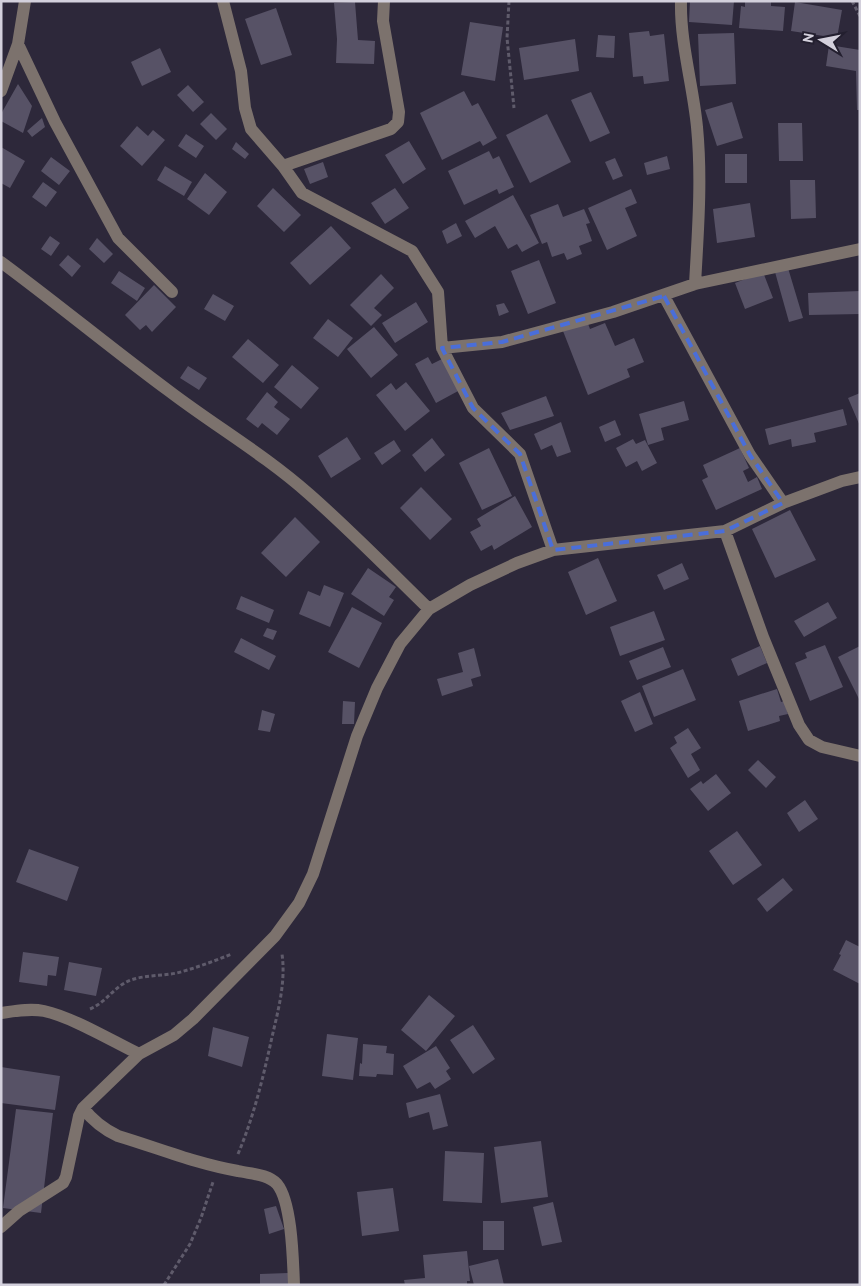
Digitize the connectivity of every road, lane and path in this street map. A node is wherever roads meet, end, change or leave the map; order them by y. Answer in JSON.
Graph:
{"nodes":[{"id":1,"x":25,"y":1,"type":"edge"},
{"id":2,"x":223,"y":1,"type":"edge"},
{"id":3,"x":384,"y":1,"type":"edge"},
{"id":4,"x":509,"y":1,"type":"edge"},
{"id":5,"x":681,"y":1,"type":"edge"},
{"id":6,"x":852,"y":1,"type":"edge"},
{"id":7,"x":860,"y":16,"type":"edge"},
{"id":8,"x":18,"y":44,"type":"junction"},
{"id":9,"x":1,"y":91,"type":"edge"},
{"id":10,"x":514,"y":108,"type":"dead end"},
{"id":11,"x":283,"y":166,"type":"junction"},
{"id":12,"x":860,"y":249,"type":"edge"},
{"id":13,"x":1,"y":262,"type":"edge"},
{"id":14,"x":695,"y":284,"type":"junction"},
{"id":15,"x":172,"y":292,"type":"dead end"},
{"id":16,"x":664,"y":296,"type":"junction"},
{"id":17,"x":442,"y":348,"type":"junction"},
{"id":18,"x":860,"y":477,"type":"edge"},
{"id":19,"x":783,"y":503,"type":"junction"},
{"id":20,"x":726,"y":531,"type":"junction"},
{"id":21,"x":553,"y":550,"type":"junction"},
{"id":22,"x":429,"y":609,"type":"junction"},
{"id":23,"x":860,"y":756,"type":"edge"},
{"id":24,"x":275,"y":936,"type":"junction"},
{"id":25,"x":240,"y":950,"type":"dead end"},
{"id":26,"x":1,"y":1013,"type":"edge"},
{"id":27,"x":66,"y":1018,"type":"junction"},
{"id":28,"x":139,"y":1054,"type":"junction"},
{"id":29,"x":84,"y":1108,"type":"junction"},
{"id":30,"x":220,"y":1168,"type":"junction"},
{"id":31,"x":1,"y":1227,"type":"edge"},
{"id":32,"x":164,"y":1285,"type":"edge"},
{"id":33,"x":294,"y":1285,"type":"edge"}],
"edges":[{"from":1,"to":8,"type":"street"},
{"from":2,"to":11,"type":"street"},
{"from":3,"to":11,"type":"street"},
{"from":4,"to":10,"type":"path"},
{"from":5,"to":14,"type":"street"},
{"from":6,"to":7,"type":"path"},
{"from":8,"to":9,"type":"street"},
{"from":8,"to":15,"type":"street"},
{"from":11,"to":17,"type":"street"},
{"from":12,"to":14,"type":"street"},
{"from":13,"to":22,"type":"street"},
{"from":14,"to":16,"type":"street"},
{"from":16,"to":17,"type":"street"},
{"from":16,"to":19,"type":"street"},
{"from":17,"to":21,"type":"street"},
{"from":18,"to":19,"type":"street"},
{"from":19,"to":20,"type":"street"},
{"from":20,"to":21,"type":"street"},
{"from":20,"to":23,"type":"street"},
{"from":21,"to":22,"type":"street"},
{"from":22,"to":24,"type":"street"},
{"from":24,"to":28,"type":"street"},
{"from":24,"to":30,"type":"path"},
{"from":25,"to":27,"type":"path"},
{"from":26,"to":27,"type":"street"},
{"from":27,"to":28,"type":"street"},
{"from":28,"to":29,"type":"street"},
{"from":29,"to":30,"type":"street"},
{"from":29,"to":31,"type":"street"},
{"from":30,"to":32,"type":"path"},
{"from":30,"to":33,"type":"street"}]}
